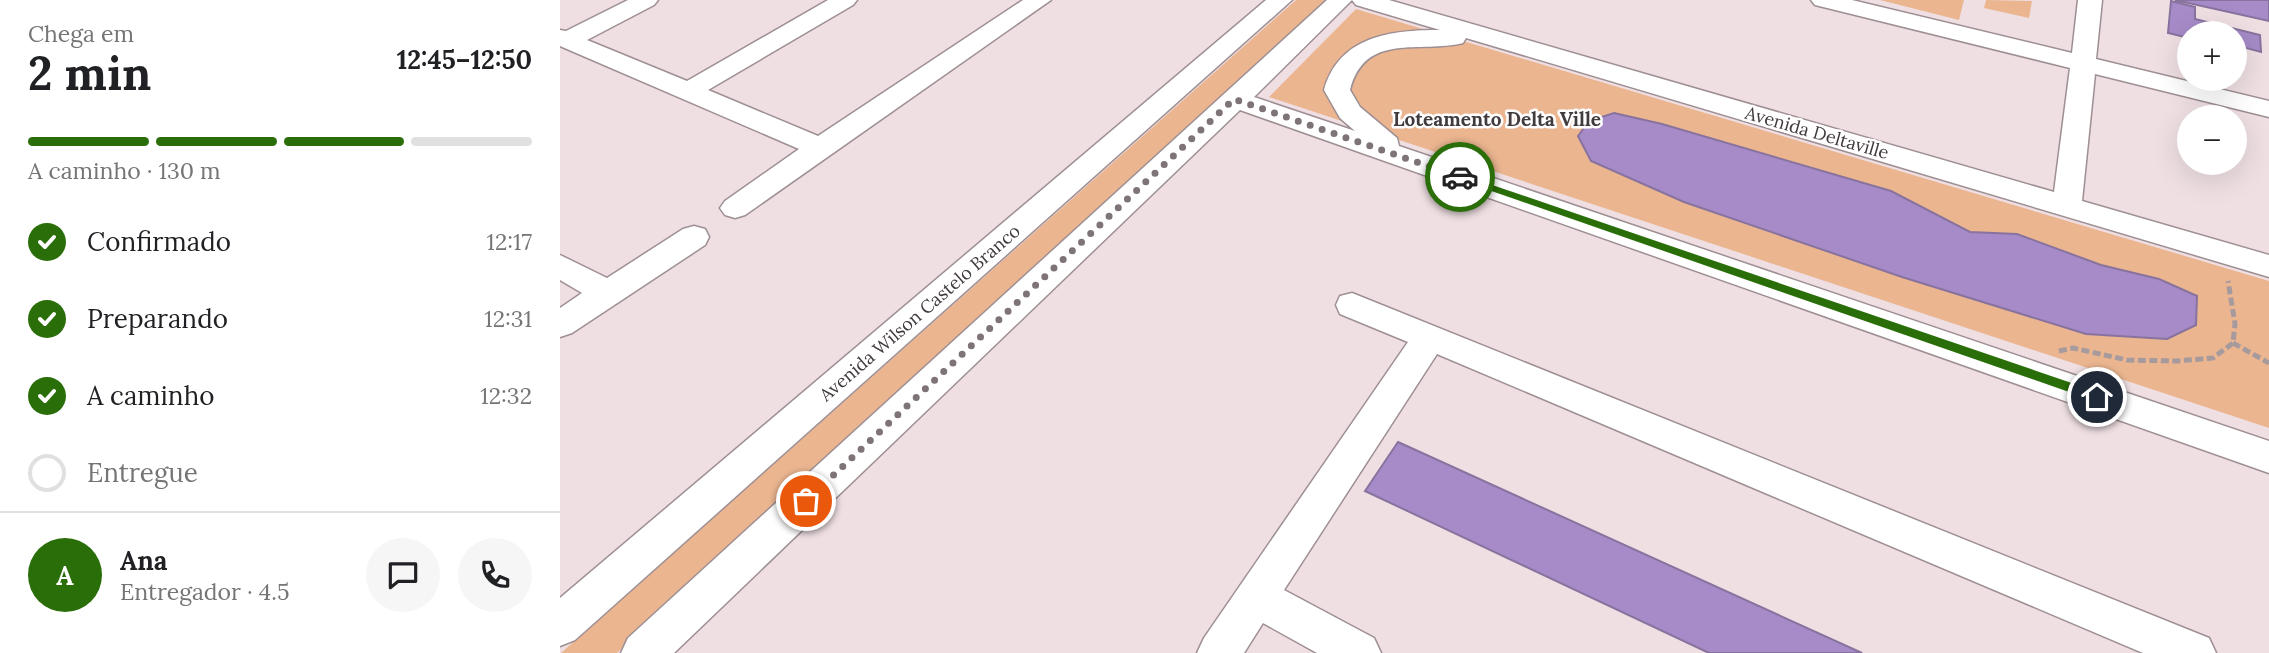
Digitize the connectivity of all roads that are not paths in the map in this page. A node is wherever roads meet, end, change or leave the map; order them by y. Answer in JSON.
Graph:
{"nodes":[{"id":1,"x":646,"y":0,"type":"edge"},
{"id":2,"x":845,"y":0,"type":"edge"},
{"id":3,"x":1039,"y":0,"type":"edge"},
{"id":4,"x":1280,"y":0,"type":"edge"},
{"id":5,"x":1341,"y":0,"type":"edge"},
{"id":6,"x":1364,"y":0,"type":"edge"},
{"id":7,"x":1823,"y":0,"type":"edge"},
{"id":8,"x":2090,"y":0,"type":"edge"},
{"id":9,"x":564,"y":39,"type":"edge"},
{"id":10,"x":1502,"y":40,"type":"junction"},
{"id":11,"x":2082,"y":64,"type":"junction"},
{"id":12,"x":688,"y":91,"type":"junction"},
{"id":13,"x":1234,"y":99,"type":"junction"},
{"id":14,"x":2269,"y":109,"type":"edge"},
{"id":15,"x":820,"y":147,"type":"junction"},
{"id":16,"x":1406,"y":159,"type":"junction"},
{"id":17,"x":2067,"y":207,"type":"junction"},
{"id":18,"x":735,"y":208,"type":"dead end"},
{"id":19,"x":694,"y":237,"type":"dead end"},
{"id":20,"x":560,"y":266,"type":"edge"},
{"id":21,"x":2269,"y":266,"type":"edge"},
{"id":22,"x":606,"y":292,"type":"junction"},
{"id":23,"x":1352,"y":305,"type":"dead end"},
{"id":24,"x":560,"y":324,"type":"edge"},
{"id":25,"x":1430,"y":337,"type":"junction"},
{"id":26,"x":2269,"y":457,"type":"edge"},
{"id":27,"x":1256,"y":597,"type":"junction"},
{"id":28,"x":560,"y":625,"type":"edge"},
{"id":29,"x":643,"y":653,"type":"edge"},
{"id":30,"x":1219,"y":653,"type":"edge"},
{"id":31,"x":1359,"y":653,"type":"edge"},
{"id":32,"x":2194,"y":653,"type":"edge"}],
"edges":[{"from":1,"to":9,"type":"street"},
{"from":2,"to":12,"type":"street"},
{"from":3,"to":15,"type":"street"},
{"from":4,"to":28,"type":"street","name":"Avenida Wilson Castelo Branco"},
{"from":5,"to":13,"type":"street"},
{"from":6,"to":10,"type":"street","name":"Avenida Deltaville"},
{"from":7,"to":11,"type":"street"},
{"from":8,"to":11,"type":"street"},
{"from":9,"to":12,"type":"street"},
{"from":10,"to":16,"type":"street"},
{"from":10,"to":17,"type":"street","name":"Avenida Deltaville"},
{"from":11,"to":14,"type":"street"},
{"from":11,"to":17,"type":"street"},
{"from":12,"to":15,"type":"street"},
{"from":13,"to":16,"type":"street"},
{"from":13,"to":29,"type":"street"},
{"from":15,"to":18,"type":"street"},
{"from":16,"to":26,"type":"street"},
{"from":17,"to":21,"type":"street","name":"Avenida Deltaville"},
{"from":19,"to":22,"type":"street"},
{"from":20,"to":22,"type":"street"},
{"from":22,"to":24,"type":"street"},
{"from":23,"to":25,"type":"street"},
{"from":25,"to":27,"type":"street"},
{"from":25,"to":32,"type":"street"},
{"from":27,"to":30,"type":"street"},
{"from":27,"to":31,"type":"street"}]}
